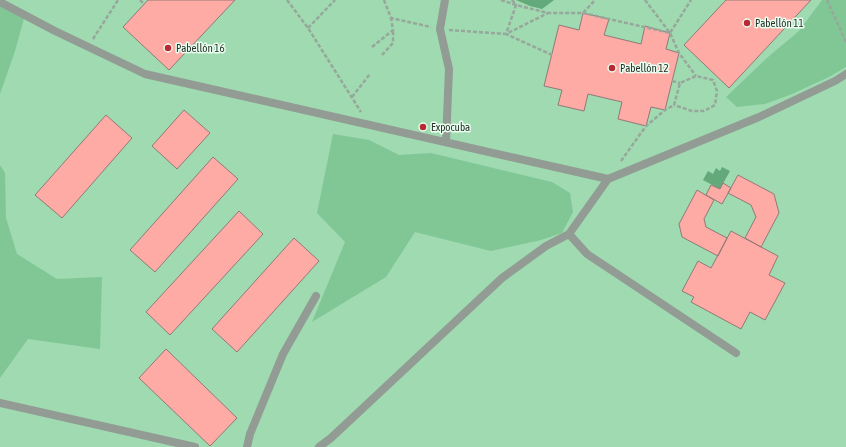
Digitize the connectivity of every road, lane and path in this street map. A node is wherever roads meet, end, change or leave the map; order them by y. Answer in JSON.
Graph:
{"nodes":[{"id":1,"x":118,"y":0,"type":"edge"},
{"id":2,"x":140,"y":0,"type":"edge"},
{"id":3,"x":287,"y":0,"type":"edge"},
{"id":4,"x":335,"y":0,"type":"edge"},
{"id":5,"x":384,"y":0,"type":"edge"},
{"id":6,"x":445,"y":0,"type":"edge"},
{"id":7,"x":500,"y":0,"type":"edge"},
{"id":8,"x":512,"y":0,"type":"edge"},
{"id":9,"x":595,"y":0,"type":"edge"},
{"id":10,"x":645,"y":0,"type":"edge"},
{"id":11,"x":691,"y":0,"type":"edge"},
{"id":12,"x":827,"y":0,"type":"edge"},
{"id":13,"x":0,"y":2,"type":"edge"},
{"id":14,"x":144,"y":4,"type":"dead end"},
{"id":15,"x":516,"y":5,"type":"junction"},
{"id":16,"x":548,"y":12,"type":"junction"},
{"id":17,"x":583,"y":13,"type":"junction"},
{"id":18,"x":391,"y":18,"type":"junction"},
{"id":19,"x":308,"y":28,"type":"junction"},
{"id":20,"x":440,"y":29,"type":"junction"},
{"id":21,"x":393,"y":30,"type":"junction"},
{"id":22,"x":670,"y":33,"type":"junction"},
{"id":23,"x":506,"y":34,"type":"junction"},
{"id":24,"x":846,"y":42,"type":"edge"},
{"id":25,"x":88,"y":47,"type":"junction"},
{"id":26,"x":372,"y":47,"type":"dead end"},
{"id":27,"x":382,"y":55,"type":"dead end"},
{"id":28,"x":552,"y":55,"type":"dead end"},
{"id":29,"x":370,"y":74,"type":"dead end"},
{"id":30,"x":846,"y":74,"type":"edge"},
{"id":31,"x":696,"y":76,"type":"junction"},
{"id":32,"x":672,"y":81,"type":"dead end"},
{"id":33,"x":680,"y":83,"type":"junction"},
{"id":34,"x":352,"y":97,"type":"junction"},
{"id":35,"x":674,"y":105,"type":"junction"},
{"id":36,"x":369,"y":125,"type":"junction"},
{"id":37,"x":446,"y":142,"type":"junction"},
{"id":38,"x":621,"y":162,"type":"dead end"},
{"id":39,"x":608,"y":180,"type":"junction"},
{"id":40,"x":569,"y":234,"type":"junction"},
{"id":41,"x":316,"y":296,"type":"dead end"},
{"id":42,"x":736,"y":353,"type":"dead end"},
{"id":43,"x":0,"y":404,"type":"edge"},
{"id":44,"x":195,"y":447,"type":"edge"},
{"id":45,"x":247,"y":447,"type":"edge"},
{"id":46,"x":319,"y":447,"type":"edge"}],
"edges":[{"from":1,"to":25,"type":"path"},
{"from":2,"to":14,"type":"path"},
{"from":3,"to":19,"type":"path"},
{"from":4,"to":19,"type":"path"},
{"from":5,"to":18,"type":"path"},
{"from":6,"to":20,"type":"lane"},
{"from":7,"to":15,"type":"path"},
{"from":8,"to":15,"type":"path"},
{"from":9,"to":17,"type":"path"},
{"from":10,"to":22,"type":"path"},
{"from":11,"to":22,"type":"path"},
{"from":12,"to":24,"type":"path"},
{"from":13,"to":25,"type":"lane"},
{"from":15,"to":16,"type":"path"},
{"from":15,"to":23,"type":"path"},
{"from":16,"to":17,"type":"path"},
{"from":16,"to":23,"type":"path"},
{"from":17,"to":22,"type":"path"},
{"from":18,"to":20,"type":"path"},
{"from":18,"to":21,"type":"path"},
{"from":19,"to":34,"type":"path"},
{"from":20,"to":23,"type":"path"},
{"from":20,"to":37,"type":"lane"},
{"from":21,"to":26,"type":"path"},
{"from":21,"to":27,"type":"path"},
{"from":22,"to":31,"type":"path"},
{"from":23,"to":28,"type":"path"},
{"from":25,"to":36,"type":"lane"},
{"from":29,"to":34,"type":"path"},
{"from":30,"to":39,"type":"lane"},
{"from":31,"to":33,"type":"path"},
{"from":31,"to":35,"type":"path"},
{"from":32,"to":33,"type":"path"},
{"from":33,"to":35,"type":"path"},
{"from":34,"to":36,"type":"path"},
{"from":35,"to":38,"type":"path"},
{"from":36,"to":37,"type":"lane"},
{"from":37,"to":39,"type":"lane"},
{"from":39,"to":40,"type":"lane"},
{"from":40,"to":42,"type":"lane"},
{"from":40,"to":46,"type":"lane"},
{"from":41,"to":45,"type":"lane"},
{"from":43,"to":44,"type":"lane"}]}
